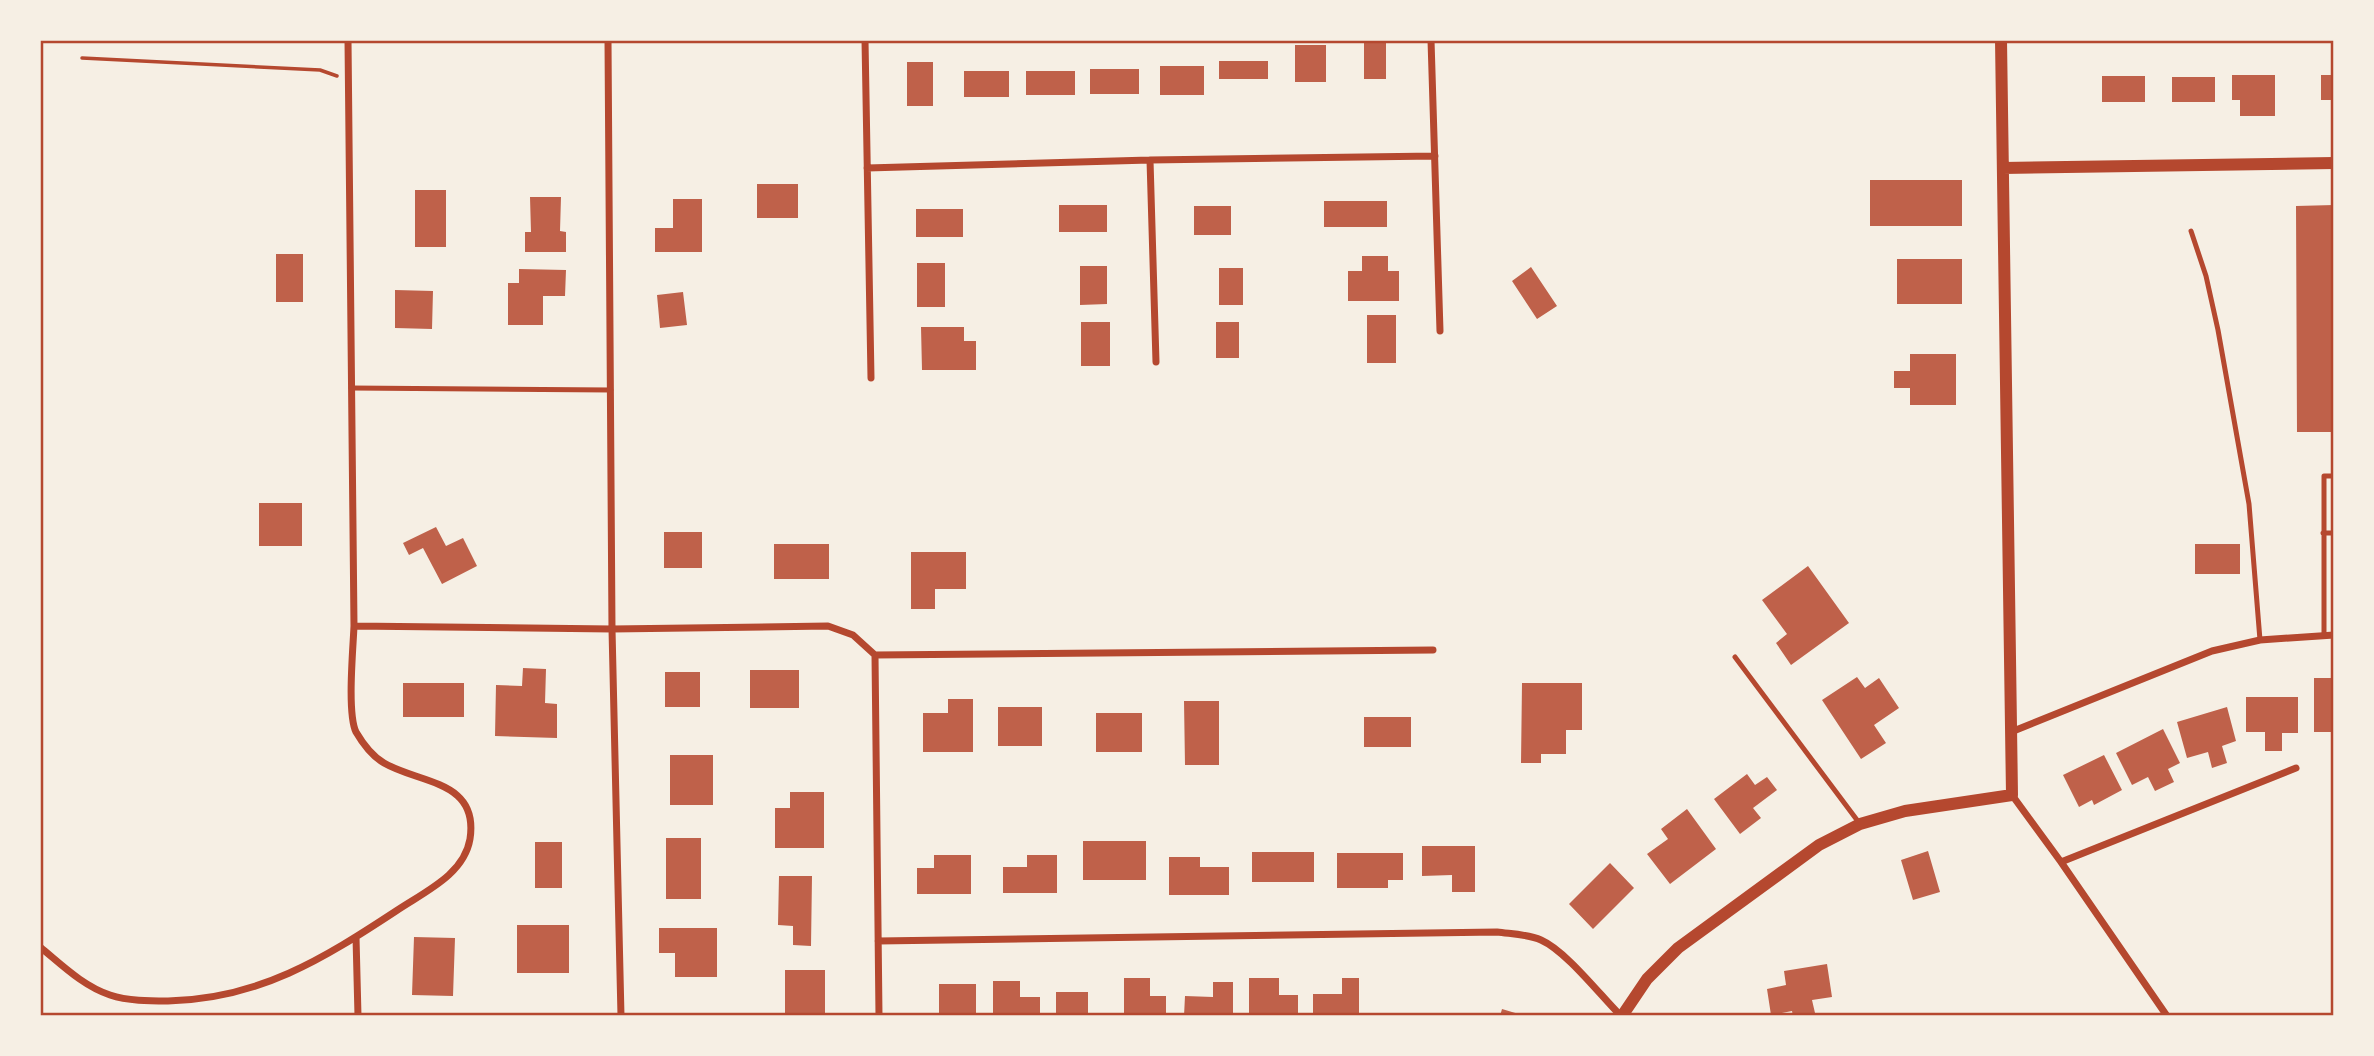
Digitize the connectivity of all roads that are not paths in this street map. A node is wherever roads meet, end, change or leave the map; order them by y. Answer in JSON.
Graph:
{"nodes":[{"id":1,"x":348,"y":40,"type":"edge"},
{"id":2,"x":608,"y":40,"type":"edge"},
{"id":3,"x":865,"y":40,"type":"edge"},
{"id":4,"x":1431,"y":40,"type":"edge"},
{"id":5,"x":2001,"y":40,"type":"edge"},
{"id":6,"x":1435,"y":156,"type":"junction"},
{"id":7,"x":1150,"y":160,"type":"junction"},
{"id":8,"x":2334,"y":163,"type":"edge"},
{"id":9,"x":867,"y":168,"type":"junction"},
{"id":10,"x":2003,"y":168,"type":"junction"},
{"id":11,"x":2192,"y":231,"type":"dead end"},
{"id":12,"x":1440,"y":331,"type":"dead end"},
{"id":13,"x":1156,"y":362,"type":"dead end"},
{"id":14,"x":871,"y":379,"type":"dead end"},
{"id":15,"x":351,"y":388,"type":"junction"},
{"id":16,"x":611,"y":390,"type":"junction"},
{"id":17,"x":2334,"y":476,"type":"edge"},
{"id":18,"x":2323,"y":533,"type":"junction"},
{"id":19,"x":2334,"y":533,"type":"edge"},
{"id":20,"x":354,"y":626,"type":"junction"},
{"id":21,"x":612,"y":629,"type":"junction"},
{"id":22,"x":2324,"y":635,"type":"junction"},
{"id":23,"x":2334,"y":635,"type":"edge"},
{"id":24,"x":2260,"y":640,"type":"junction"},
{"id":25,"x":1433,"y":650,"type":"dead end"},
{"id":26,"x":875,"y":654,"type":"junction"},
{"id":27,"x":1735,"y":657,"type":"dead end"},
{"id":28,"x":2011,"y":732,"type":"junction"},
{"id":29,"x":2296,"y":768,"type":"dead end"},
{"id":30,"x":2012,"y":795,"type":"junction"},
{"id":31,"x":1860,"y":824,"type":"junction"},
{"id":32,"x":2061,"y":862,"type":"junction"},
{"id":33,"x":356,"y":937,"type":"junction"},
{"id":34,"x":878,"y":941,"type":"junction"},
{"id":35,"x":40,"y":947,"type":"edge"},
{"id":36,"x":358,"y":1016,"type":"edge"},
{"id":37,"x":621,"y":1016,"type":"edge"},
{"id":38,"x":879,"y":1016,"type":"edge"},
{"id":39,"x":1621,"y":1016,"type":"edge"},
{"id":40,"x":2167,"y":1016,"type":"edge"}],
"edges":[{"from":1,"to":15,"type":"street"},
{"from":2,"to":16,"type":"street"},
{"from":3,"to":9,"type":"street"},
{"from":4,"to":6,"type":"street"},
{"from":5,"to":10,"type":"street"},
{"from":6,"to":7,"type":"street"},
{"from":6,"to":12,"type":"street"},
{"from":7,"to":9,"type":"street"},
{"from":7,"to":13,"type":"street"},
{"from":8,"to":10,"type":"street"},
{"from":9,"to":14,"type":"street"},
{"from":10,"to":28,"type":"street"},
{"from":11,"to":24,"type":"lane"},
{"from":15,"to":16,"type":"lane"},
{"from":15,"to":20,"type":"street"},
{"from":16,"to":21,"type":"street"},
{"from":17,"to":18,"type":"lane"},
{"from":18,"to":19,"type":"lane"},
{"from":18,"to":22,"type":"lane"},
{"from":20,"to":21,"type":"street"},
{"from":20,"to":33,"type":"street"},
{"from":21,"to":26,"type":"street"},
{"from":21,"to":37,"type":"street"},
{"from":22,"to":23,"type":"street"},
{"from":22,"to":24,"type":"street"},
{"from":24,"to":28,"type":"street"},
{"from":25,"to":26,"type":"street"},
{"from":26,"to":34,"type":"street"},
{"from":27,"to":31,"type":"lane"},
{"from":28,"to":30,"type":"street"},
{"from":29,"to":32,"type":"street"},
{"from":30,"to":31,"type":"street"},
{"from":30,"to":32,"type":"street"},
{"from":31,"to":39,"type":"street"},
{"from":32,"to":40,"type":"street"},
{"from":33,"to":35,"type":"street"},
{"from":33,"to":36,"type":"street"},
{"from":34,"to":38,"type":"street"},
{"from":34,"to":39,"type":"street"}]}
